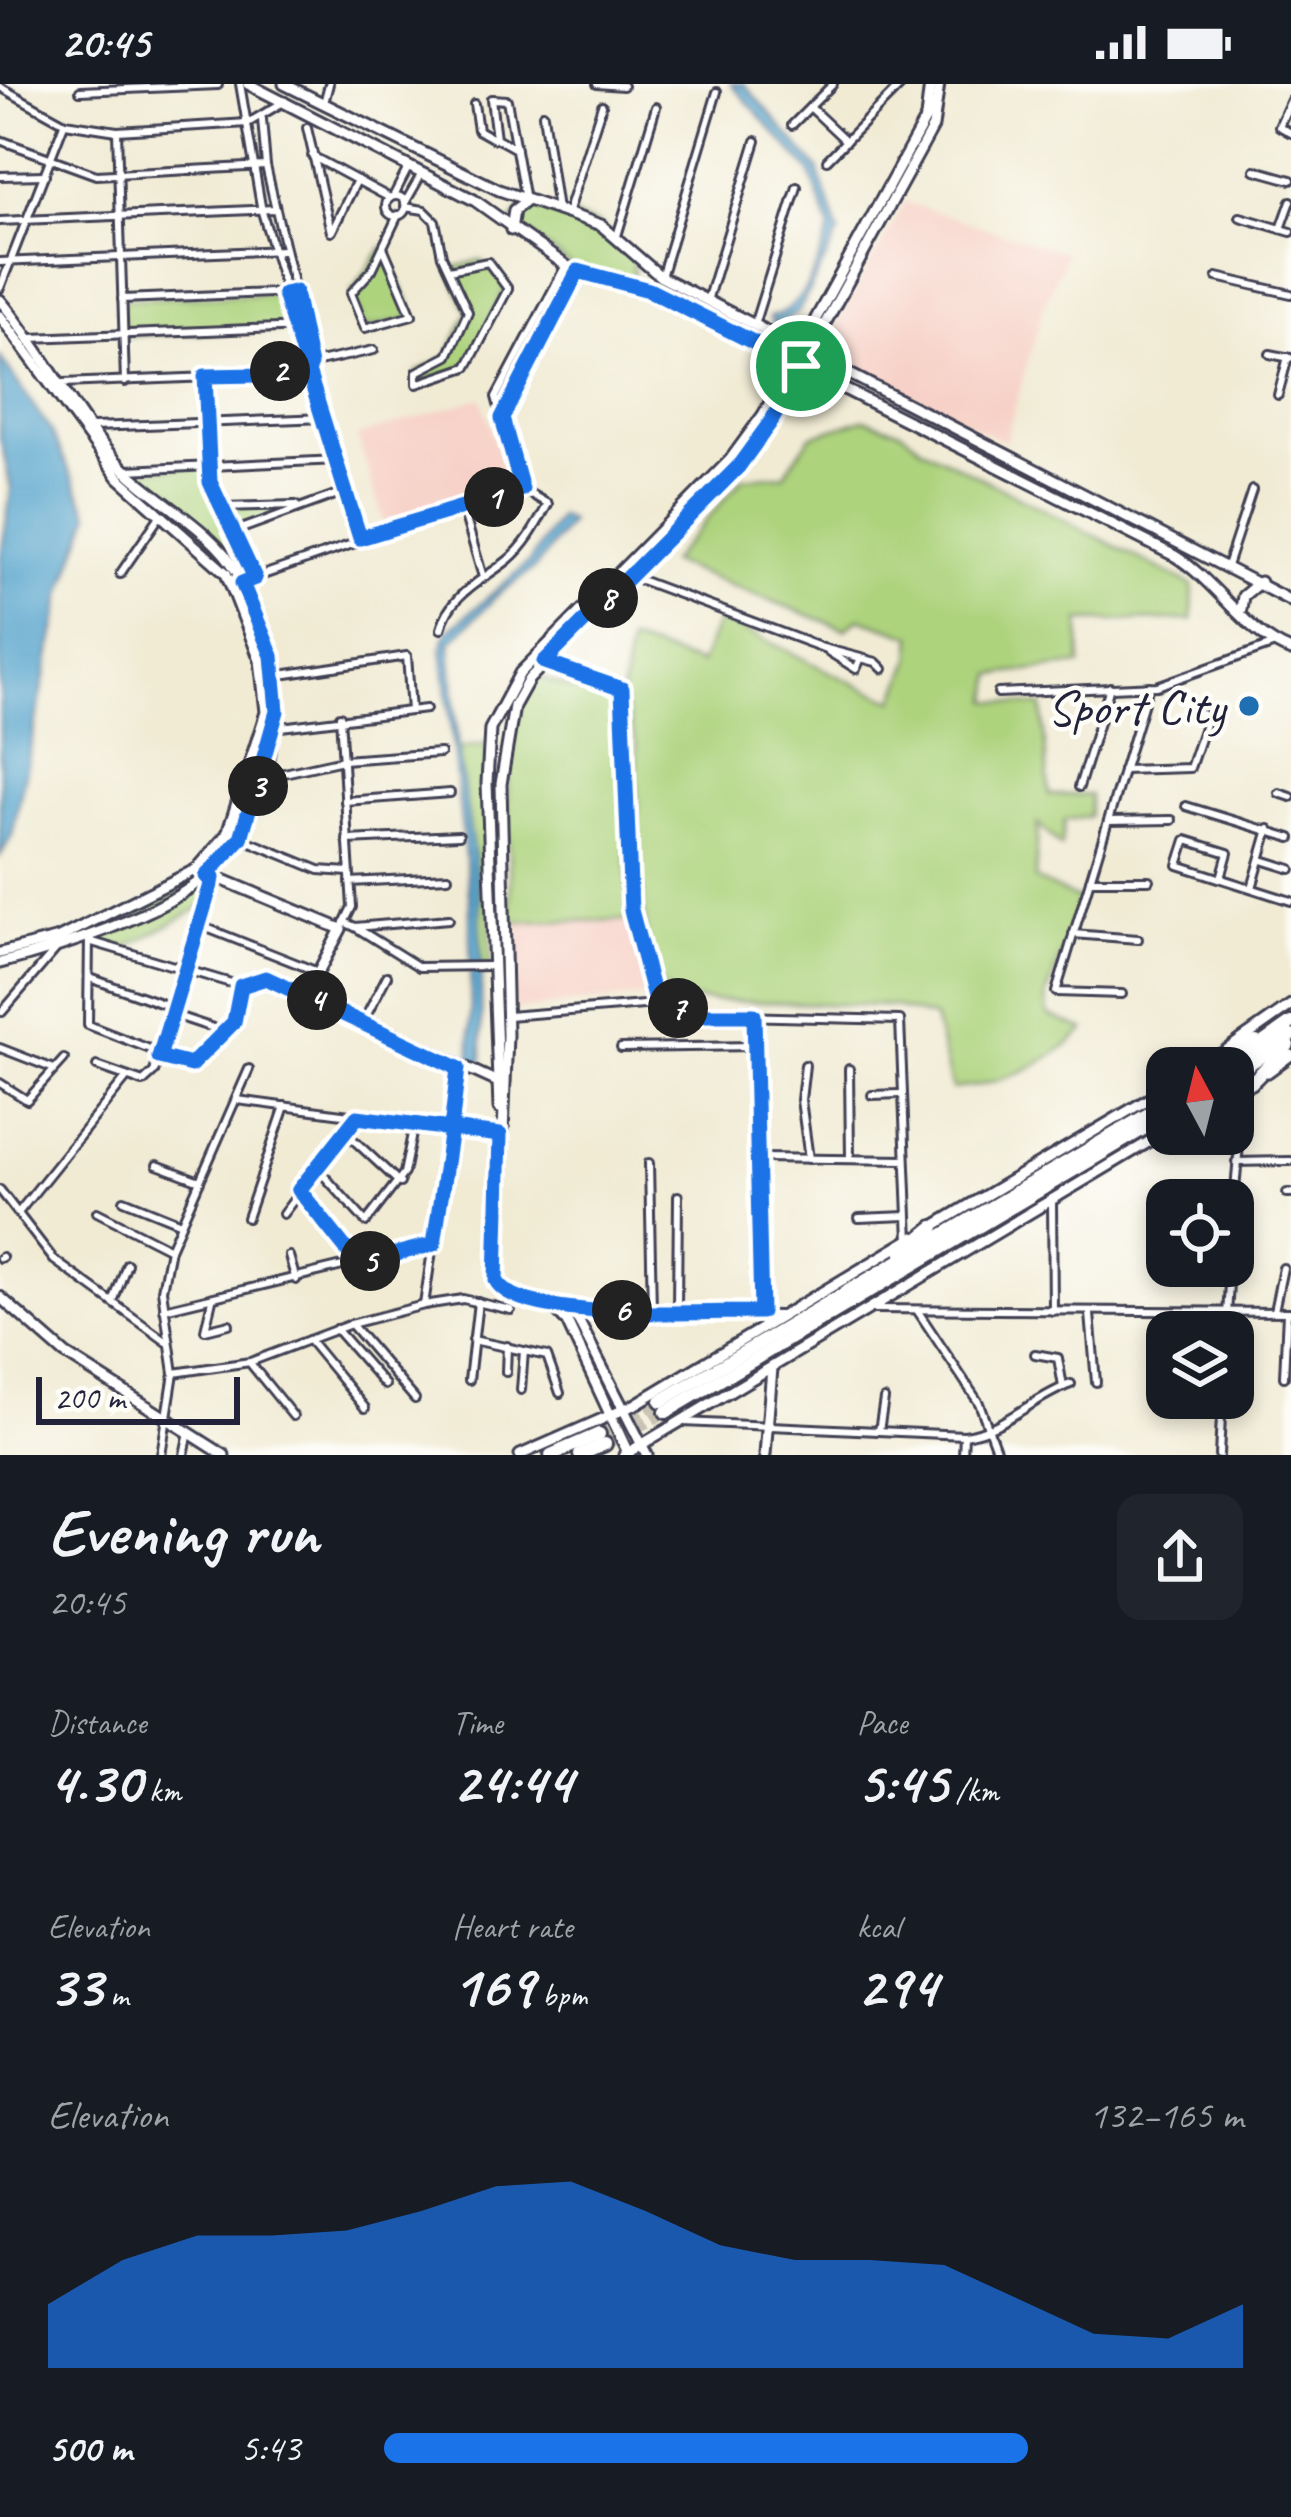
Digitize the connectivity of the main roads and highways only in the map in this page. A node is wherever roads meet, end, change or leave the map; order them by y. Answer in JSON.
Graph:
{"nodes":[{"id":1,"x":244,"y":84,"type":"edge"},
{"id":2,"x":284,"y":84,"type":"edge"},
{"id":3,"x":930,"y":84,"type":"edge"},
{"id":4,"x":939,"y":84,"type":"edge"},
{"id":5,"x":526,"y":200,"type":"junction"},
{"id":6,"x":511,"y":230,"type":"junction"},
{"id":7,"x":634,"y":255,"type":"junction"},
{"id":8,"x":628,"y":281,"type":"junction"},
{"id":9,"x":0,"y":300,"type":"edge"},
{"id":10,"x":0,"y":316,"type":"edge"},
{"id":11,"x":803,"y":351,"type":"junction"},
{"id":12,"x":796,"y":363,"type":"junction"},
{"id":13,"x":1260,"y":582,"type":"junction"},
{"id":14,"x":237,"y":585,"type":"junction"},
{"id":15,"x":1285,"y":592,"type":"edge"},
{"id":16,"x":1291,"y":601,"type":"edge"},
{"id":17,"x":1242,"y":613,"type":"junction"},
{"id":18,"x":1291,"y":651,"type":"edge"},
{"id":19,"x":205,"y":874,"type":"junction"},
{"id":20,"x":0,"y":953,"type":"edge"},
{"id":21,"x":0,"y":963,"type":"edge"},
{"id":22,"x":1291,"y":1005,"type":"edge"},
{"id":23,"x":1291,"y":1023,"type":"edge"},
{"id":24,"x":1274,"y":1036,"type":"junction"},
{"id":25,"x":1291,"y":1038,"type":"edge"},
{"id":26,"x":1235,"y":1047,"type":"edge"},
{"id":27,"x":1242,"y":1047,"type":"edge"},
{"id":28,"x":1254,"y":1050,"type":"edge"},
{"id":29,"x":1291,"y":1055,"type":"edge"},
{"id":30,"x":1254,"y":1062,"type":"edge"},
{"id":31,"x":1254,"y":1078,"type":"edge"},
{"id":32,"x":1254,"y":1081,"type":"edge"},
{"id":33,"x":501,"y":1083,"type":"junction"},
{"id":34,"x":1146,"y":1101,"type":"edge"},
{"id":35,"x":1146,"y":1116,"type":"edge"},
{"id":36,"x":1146,"y":1126,"type":"edge"},
{"id":37,"x":1146,"y":1143,"type":"edge"},
{"id":38,"x":934,"y":1227,"type":"junction"},
{"id":39,"x":920,"y":1275,"type":"junction"},
{"id":40,"x":875,"y":1283,"type":"junction"},
{"id":41,"x":0,"y":1297,"type":"edge"},
{"id":42,"x":567,"y":1314,"type":"junction"},
{"id":43,"x":772,"y":1368,"type":"junction"},
{"id":44,"x":663,"y":1407,"type":"tunnel mouth"},
{"id":45,"x":624,"y":1410,"type":"junction"},
{"id":46,"x":610,"y":1417,"type":"junction"},
{"id":47,"x":645,"y":1450,"type":"edge"},
{"id":48,"x":627,"y":1454,"type":"edge"},
{"id":49,"x":224,"y":1455,"type":"edge"},
{"id":50,"x":520,"y":1455,"type":"edge"},
{"id":51,"x":551,"y":1455,"type":"edge"},
{"id":52,"x":580,"y":1455,"type":"edge"},
{"id":53,"x":765,"y":1455,"type":"edge"}],
"edges":[{"from":1,"to":6,"type":"main road"},
{"from":2,"to":5,"type":"main road"},
{"from":3,"to":11,"type":"main road"},
{"from":4,"to":11,"type":"main road"},
{"from":5,"to":6,"type":"main road"},
{"from":5,"to":7,"type":"main road"},
{"from":6,"to":8,"type":"main road"},
{"from":7,"to":8,"type":"main road"},
{"from":7,"to":11,"type":"main road"},
{"from":8,"to":12,"type":"main road"},
{"from":9,"to":14,"type":"main road"},
{"from":10,"to":14,"type":"main road"},
{"from":11,"to":12,"type":"main road"},
{"from":11,"to":13,"type":"main road"},
{"from":12,"to":17,"type":"main road"},
{"from":12,"to":33,"type":"main road"},
{"from":12,"to":33,"type":"main road"},
{"from":13,"to":15,"type":"main road"},
{"from":13,"to":17,"type":"main road"},
{"from":14,"to":19,"type":"main road"},
{"from":14,"to":19,"type":"main road"},
{"from":15,"to":16,"type":"main road"},
{"from":17,"to":18,"type":"main road"},
{"from":19,"to":20,"type":"main road"},
{"from":19,"to":21,"type":"main road"},
{"from":19,"to":33,"type":"main road"},
{"from":22,"to":26,"type":"main road"},
{"from":23,"to":24,"type":"highway"},
{"from":24,"to":27,"type":"highway"},
{"from":24,"to":28,"type":"highway"},
{"from":25,"to":30,"type":"highway"},
{"from":25,"to":31,"type":"highway"},
{"from":29,"to":32,"type":"main road"},
{"from":33,"to":42,"type":"main road"},
{"from":34,"to":38,"type":"main road"},
{"from":35,"to":40,"type":"highway"},
{"from":36,"to":40,"type":"highway"},
{"from":37,"to":39,"type":"main road"},
{"from":38,"to":40,"type":"highway"},
{"from":38,"to":45,"type":"main road"},
{"from":39,"to":40,"type":"highway"},
{"from":39,"to":43,"type":"main road"},
{"from":40,"to":44,"type":"highway"},
{"from":41,"to":49,"type":"main road"},
{"from":42,"to":45,"type":"main road"},
{"from":42,"to":46,"type":"main road"},
{"from":43,"to":47,"type":"main road"},
{"from":43,"to":53,"type":"main road"},
{"from":45,"to":46,"type":"main road"},
{"from":45,"to":47,"type":"main road"},
{"from":46,"to":48,"type":"main road"},
{"from":46,"to":50,"type":"main road"},
{"from":47,"to":48,"type":"main road"},
{"from":51,"to":52,"type":"highway"}]}
